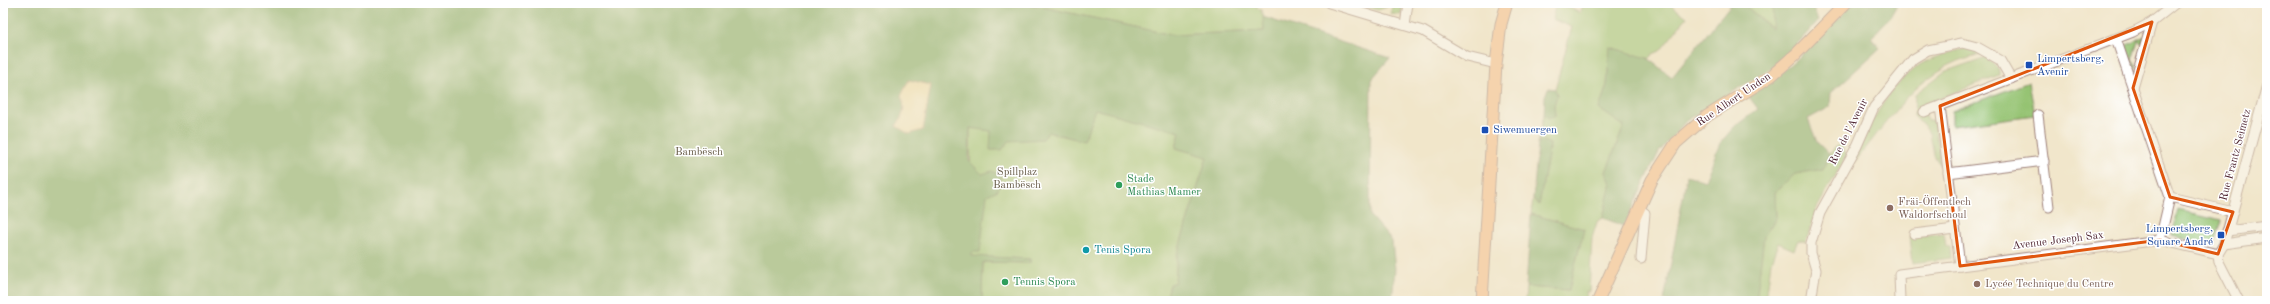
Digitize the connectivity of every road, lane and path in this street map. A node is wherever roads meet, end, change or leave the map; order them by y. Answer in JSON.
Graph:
{"nodes":[{"id":1,"x":1329,"y":3,"type":"edge"},
{"id":2,"x":1408,"y":3,"type":"edge"},
{"id":3,"x":1507,"y":3,"type":"edge"},
{"id":4,"x":1846,"y":3,"type":"edge"},
{"id":5,"x":2176,"y":3,"type":"edge"},
{"id":6,"x":2152,"y":22,"type":"junction"},
{"id":7,"x":1405,"y":25,"type":"junction"},
{"id":8,"x":2116,"y":39,"type":"junction"},
{"id":9,"x":1496,"y":64,"type":"junction"},
{"id":10,"x":2011,"y":79,"type":"junction"},
{"id":11,"x":2267,"y":85,"type":"edge"},
{"id":12,"x":2133,"y":88,"type":"junction"},
{"id":13,"x":2265,"y":101,"type":"edge"},
{"id":14,"x":1940,"y":106,"type":"junction"},
{"id":15,"x":1924,"y":112,"type":"dead end"},
{"id":16,"x":2038,"y":115,"type":"dead end"},
{"id":17,"x":2044,"y":161,"type":"junction"},
{"id":18,"x":1948,"y":173,"type":"junction"},
{"id":19,"x":2170,"y":197,"type":"junction"},
{"id":20,"x":2050,"y":207,"type":"dead end"},
{"id":21,"x":1639,"y":209,"type":"junction"},
{"id":22,"x":2233,"y":212,"type":"junction"},
{"id":23,"x":2267,"y":226,"type":"edge"},
{"id":24,"x":1955,"y":229,"type":"junction"},
{"id":25,"x":2227,"y":231,"type":"junction"},
{"id":26,"x":1914,"y":234,"type":"dead end"},
{"id":27,"x":2267,"y":238,"type":"edge"},
{"id":28,"x":2160,"y":240,"type":"junction"},
{"id":29,"x":2224,"y":244,"type":"junction"},
{"id":30,"x":2218,"y":254,"type":"junction"},
{"id":31,"x":1641,"y":259,"type":"dead end"},
{"id":32,"x":1960,"y":266,"type":"junction"},
{"id":33,"x":1482,"y":301,"type":"edge"},
{"id":34,"x":1598,"y":301,"type":"edge"},
{"id":35,"x":1811,"y":301,"type":"edge"},
{"id":36,"x":1900,"y":301,"type":"edge"},
{"id":37,"x":2239,"y":301,"type":"edge"}],
"edges":[{"from":1,"to":7,"type":"street"},
{"from":2,"to":7,"type":"street"},
{"from":3,"to":9,"type":"main road"},
{"from":4,"to":21,"type":"main road","name":"Rue Albert Unden"},
{"from":5,"to":6,"type":"street"},
{"from":6,"to":8,"type":"street"},
{"from":6,"to":12,"type":"street"},
{"from":7,"to":9,"type":"street"},
{"from":8,"to":10,"type":"street"},
{"from":8,"to":12,"type":"street"},
{"from":9,"to":33,"type":"main road"},
{"from":10,"to":14,"type":"street"},
{"from":10,"to":35,"type":"street","name":"Rue de l'Avenir"},
{"from":11,"to":13,"type":"street","name":"Rue Frantz Seimetz"},
{"from":12,"to":19,"type":"street"},
{"from":13,"to":22,"type":"street","name":"Rue Frantz Seimetz"},
{"from":14,"to":15,"type":"street"},
{"from":14,"to":18,"type":"street"},
{"from":16,"to":17,"type":"street"},
{"from":17,"to":18,"type":"street"},
{"from":17,"to":20,"type":"street"},
{"from":18,"to":24,"type":"street"},
{"from":19,"to":22,"type":"street"},
{"from":19,"to":28,"type":"street"},
{"from":21,"to":31,"type":"street"},
{"from":21,"to":34,"type":"main road","name":"Rue Albert Unden"},
{"from":22,"to":25,"type":"street","name":"Rue Frantz Seimetz"},
{"from":23,"to":25,"type":"street"},
{"from":24,"to":26,"type":"street"},
{"from":24,"to":32,"type":"street"},
{"from":25,"to":29,"type":"street","name":"Rue Frantz Seimetz"},
{"from":27,"to":29,"type":"street"},
{"from":28,"to":30,"type":"street","name":"Avenue Joseph Sax"},
{"from":28,"to":32,"type":"street","name":"Avenue Joseph Sax"},
{"from":29,"to":30,"type":"street","name":"Rue Frantz Seimetz"},
{"from":30,"to":37,"type":"street"},
{"from":32,"to":36,"type":"street","name":"Avenue Joseph Sax"}]}
